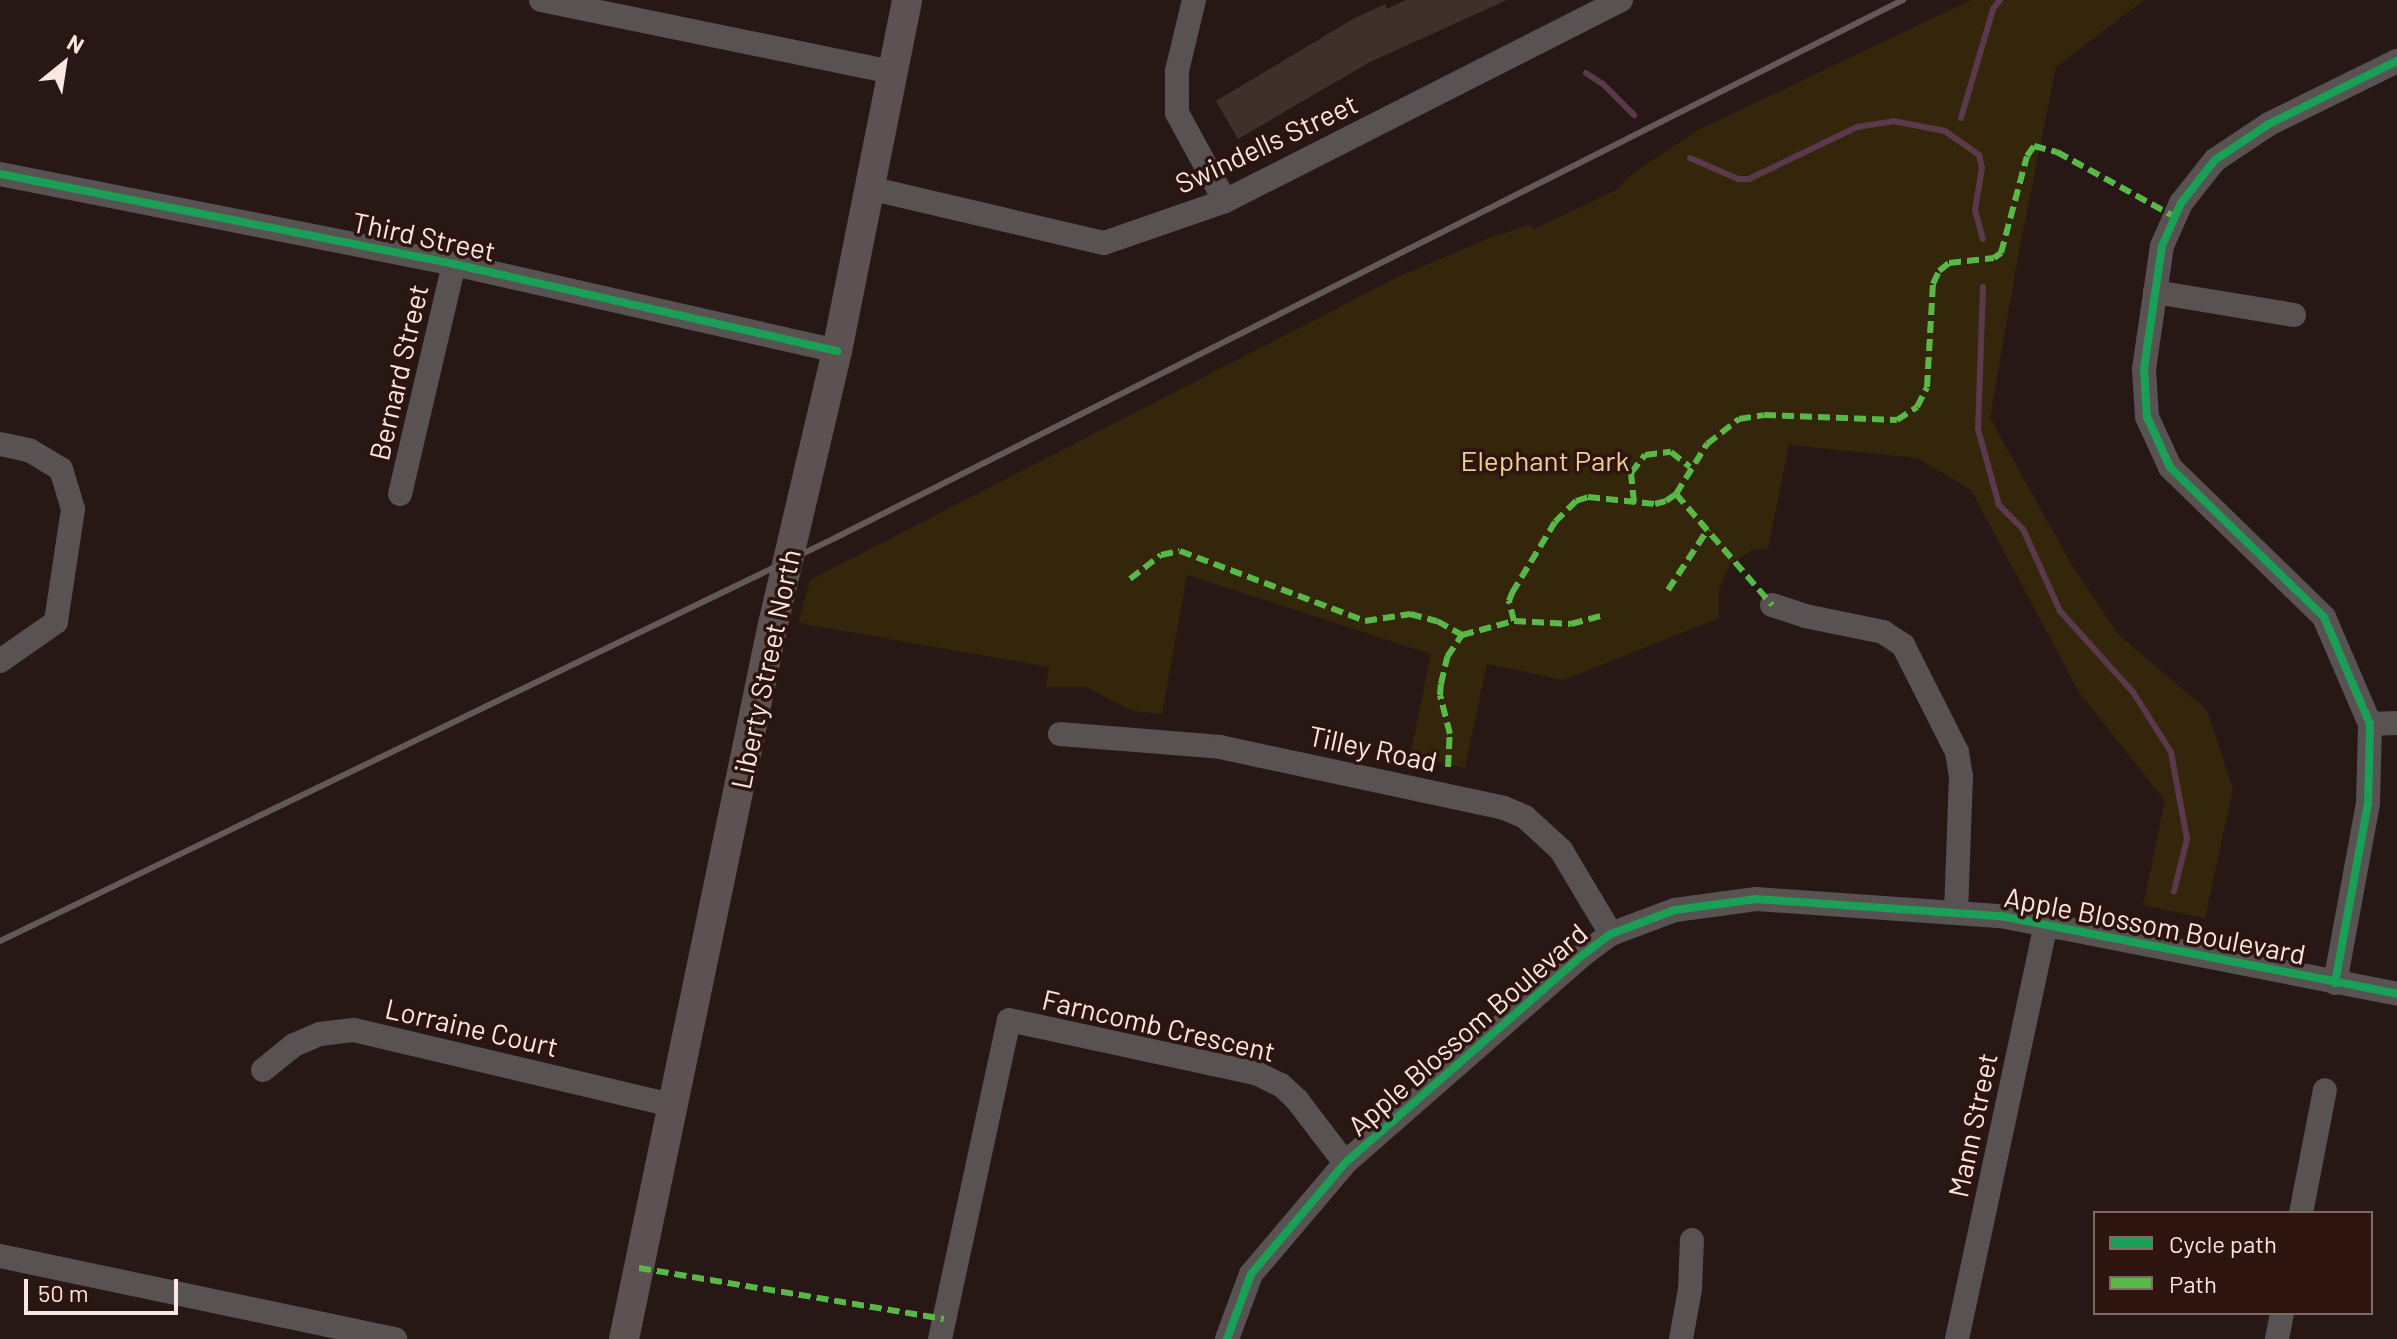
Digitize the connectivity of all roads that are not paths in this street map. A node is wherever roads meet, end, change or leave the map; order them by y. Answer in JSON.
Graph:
{"nodes":[{"id":1,"x":541,"y":0,"type":"edge"},
{"id":2,"x":907,"y":0,"type":"edge"},
{"id":3,"x":1194,"y":0,"type":"edge"},
{"id":4,"x":1621,"y":0,"type":"edge"},
{"id":5,"x":2397,"y":61,"type":"edge"},
{"id":6,"x":892,"y":72,"type":"junction"},
{"id":7,"x":0,"y":174,"type":"edge"},
{"id":8,"x":869,"y":188,"type":"junction"},
{"id":9,"x":1225,"y":201,"type":"junction"},
{"id":10,"x":454,"y":264,"type":"junction"},
{"id":11,"x":2155,"y":292,"type":"junction"},
{"id":12,"x":2294,"y":315,"type":"dead end"},
{"id":13,"x":837,"y":351,"type":"junction"},
{"id":14,"x":0,"y":444,"type":"edge"},
{"id":15,"x":400,"y":494,"type":"dead end"},
{"id":16,"x":1772,"y":605,"type":"dead end"},
{"id":17,"x":0,"y":661,"type":"edge"},
{"id":18,"x":2397,"y":723,"type":"edge"},
{"id":19,"x":2370,"y":724,"type":"junction"},
{"id":20,"x":1060,"y":734,"type":"dead end"},
{"id":21,"x":1956,"y":911,"type":"junction"},
{"id":22,"x":2046,"y":924,"type":"junction"},
{"id":23,"x":1611,"y":934,"type":"junction"},
{"id":24,"x":2335,"y":983,"type":"junction"},
{"id":25,"x":2397,"y":994,"type":"edge"},
{"id":26,"x":263,"y":1070,"type":"dead end"},
{"id":27,"x":2325,"y":1090,"type":"dead end"},
{"id":28,"x":675,"y":1106,"type":"junction"},
{"id":29,"x":1345,"y":1163,"type":"junction"},
{"id":30,"x":2301,"y":1211,"type":"edge"},
{"id":31,"x":1692,"y":1240,"type":"dead end"},
{"id":32,"x":0,"y":1256,"type":"edge"},
{"id":33,"x":2282,"y":1315,"type":"edge"},
{"id":34,"x":395,"y":1339,"type":"edge"},
{"id":35,"x":624,"y":1339,"type":"edge"},
{"id":36,"x":940,"y":1339,"type":"edge"},
{"id":37,"x":1227,"y":1339,"type":"edge"},
{"id":38,"x":1681,"y":1339,"type":"edge"},
{"id":39,"x":1957,"y":1339,"type":"edge"},
{"id":40,"x":2277,"y":1339,"type":"edge"}],
"edges":[{"from":1,"to":6,"type":"street"},
{"from":2,"to":6,"type":"main road","name":"Liberty Street North"},
{"from":3,"to":9,"type":"street"},
{"from":4,"to":9,"type":"street","name":"Swindells Street"},
{"from":5,"to":11,"type":"street"},
{"from":6,"to":8,"type":"main road","name":"Liberty Street North"},
{"from":7,"to":10,"type":"street","name":"Third Street"},
{"from":8,"to":9,"type":"street","name":"Swindells Street"},
{"from":8,"to":13,"type":"main road","name":"Liberty Street North"},
{"from":10,"to":13,"type":"street","name":"Third Street"},
{"from":10,"to":15,"type":"street","name":"Bernard Street"},
{"from":11,"to":12,"type":"street"},
{"from":11,"to":19,"type":"street"},
{"from":13,"to":28,"type":"main road","name":"Liberty Street North"},
{"from":14,"to":17,"type":"street"},
{"from":16,"to":21,"type":"street"},
{"from":18,"to":19,"type":"street"},
{"from":19,"to":24,"type":"street"},
{"from":20,"to":23,"type":"street","name":"Tilley Road"},
{"from":21,"to":22,"type":"street","name":"Apple Blossom Boulevard"},
{"from":21,"to":23,"type":"street","name":"Apple Blossom Boulevard"},
{"from":22,"to":24,"type":"street","name":"Apple Blossom Boulevard"},
{"from":22,"to":39,"type":"street","name":"Mann Street"},
{"from":23,"to":29,"type":"street","name":"Apple Blossom Boulevard"},
{"from":24,"to":25,"type":"street","name":"Apple Blossom Boulevard"},
{"from":26,"to":28,"type":"street","name":"Lorraine Court"},
{"from":27,"to":30,"type":"street"},
{"from":28,"to":35,"type":"main road","name":"Liberty Street North"},
{"from":29,"to":36,"type":"street","name":"Farncomb Crescent"},
{"from":29,"to":37,"type":"street","name":"Apple Blossom Boulevard"},
{"from":31,"to":38,"type":"street"},
{"from":32,"to":34,"type":"street"},
{"from":33,"to":40,"type":"street"}]}
